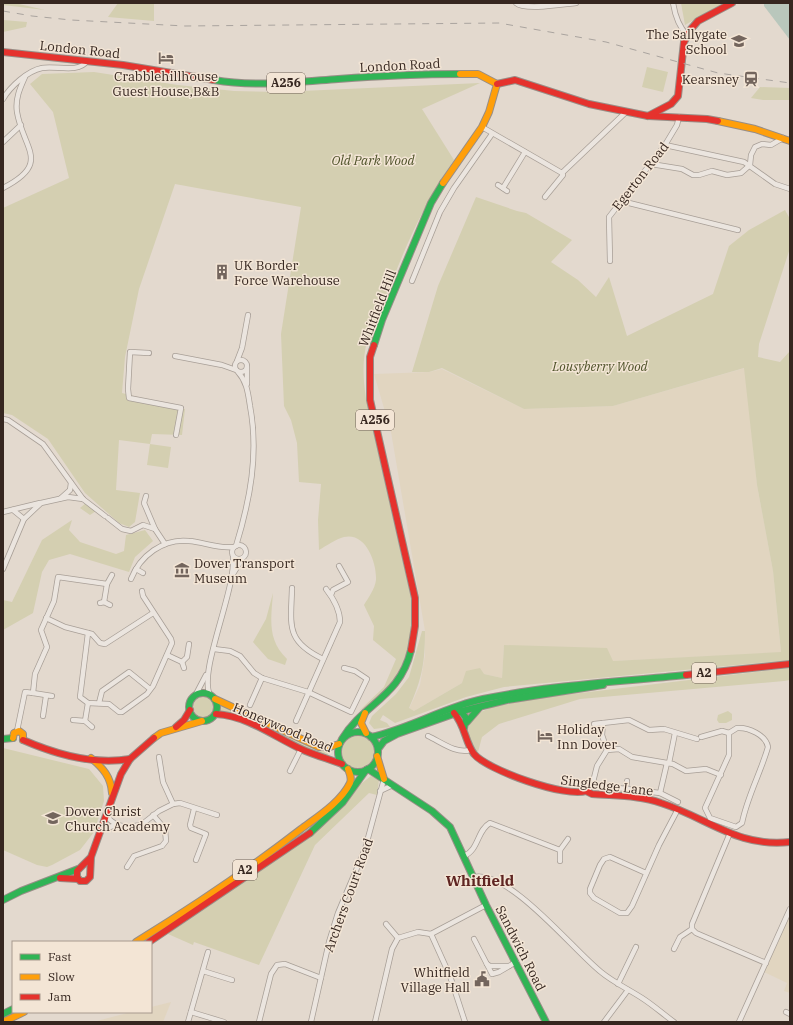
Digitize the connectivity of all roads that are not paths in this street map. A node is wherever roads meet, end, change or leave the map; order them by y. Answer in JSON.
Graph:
{"nodes":[{"id":1,"x":516,"y":3,"type":"edge"},
{"id":2,"x":576,"y":3,"type":"edge"},
{"id":3,"x":673,"y":3,"type":"edge"},
{"id":4,"x":732,"y":3,"type":"edge"},
{"id":5,"x":687,"y":35,"type":"junction"},
{"id":6,"x":3,"y":52,"type":"edge"},
{"id":7,"x":87,"y":61,"type":"junction"},
{"id":8,"x":26,"y":77,"type":"junction"},
{"id":9,"x":497,"y":84,"type":"junction"},
{"id":10,"x":3,"y":99,"type":"edge"},
{"id":11,"x":626,"y":112,"type":"junction"},
{"id":12,"x":648,"y":116,"type":"junction"},
{"id":13,"x":679,"y":117,"type":"junction"},
{"id":14,"x":21,"y":125,"type":"junction"},
{"id":15,"x":482,"y":127,"type":"junction"},
{"id":16,"x":492,"y":134,"type":"junction"},
{"id":17,"x":783,"y":138,"type":"junction"},
{"id":18,"x":790,"y":141,"type":"edge"},
{"id":19,"x":3,"y":142,"type":"edge"},
{"id":20,"x":665,"y":145,"type":"junction"},
{"id":21,"x":525,"y":152,"type":"junction"},
{"id":22,"x":651,"y":164,"type":"junction"},
{"id":23,"x":750,"y":165,"type":"junction"},
{"id":24,"x":562,"y":172,"type":"junction"},
{"id":25,"x":3,"y":188,"type":"edge"},
{"id":26,"x":503,"y":188,"type":"dead end"},
{"id":27,"x":790,"y":189,"type":"edge"},
{"id":28,"x":545,"y":197,"type":"dead end"},
{"id":29,"x":621,"y":201,"type":"junction"},
{"id":30,"x":738,"y":230,"type":"dead end"},
{"id":31,"x":610,"y":261,"type":"dead end"},
{"id":32,"x":412,"y":281,"type":"dead end"},
{"id":33,"x":248,"y":315,"type":"dead end"},
{"id":34,"x":242,"y":348,"type":"junction"},
{"id":35,"x":149,"y":353,"type":"dead end"},
{"id":36,"x":175,"y":356,"type":"dead end"},
{"id":37,"x":236,"y":362,"type":"junction"},
{"id":38,"x":246,"y":363,"type":"junction"},
{"id":39,"x":222,"y":365,"type":"junction"},
{"id":40,"x":237,"y":371,"type":"junction"},
{"id":41,"x":247,"y":386,"type":"junction"},
{"id":42,"x":3,"y":419,"type":"edge"},
{"id":43,"x":176,"y":435,"type":"dead end"},
{"id":44,"x":71,"y":482,"type":"junction"},
{"id":45,"x":146,"y":496,"type":"dead end"},
{"id":46,"x":58,"y":499,"type":"junction"},
{"id":47,"x":83,"y":499,"type":"junction"},
{"id":48,"x":41,"y":503,"type":"junction"},
{"id":49,"x":13,"y":510,"type":"junction"},
{"id":50,"x":3,"y":512,"type":"edge"},
{"id":51,"x":24,"y":519,"type":"junction"},
{"id":52,"x":155,"y":528,"type":"junction"},
{"id":53,"x":242,"y":530,"type":"junction"},
{"id":54,"x":165,"y":544,"type":"junction"},
{"id":55,"x":235,"y":546,"type":"junction"},
{"id":56,"x":221,"y":548,"type":"junction"},
{"id":57,"x":245,"y":549,"type":"junction"},
{"id":58,"x":233,"y":556,"type":"junction"},
{"id":59,"x":242,"y":559,"type":"junction"},
{"id":60,"x":339,"y":566,"type":"dead end"},
{"id":61,"x":3,"y":569,"type":"edge"},
{"id":62,"x":136,"y":569,"type":"junction"},
{"id":63,"x":143,"y":573,"type":"dead end"},
{"id":64,"x":112,"y":575,"type":"dead end"},
{"id":65,"x":233,"y":575,"type":"junction"},
{"id":66,"x":131,"y":579,"type":"dead end"},
{"id":67,"x":107,"y":584,"type":"junction"},
{"id":68,"x":292,"y":588,"type":"dead end"},
{"id":69,"x":326,"y":589,"type":"dead end"},
{"id":70,"x":142,"y":591,"type":"dead end"},
{"id":71,"x":331,"y":595,"type":"junction"},
{"id":72,"x":110,"y":605,"type":"dead end"},
{"id":73,"x":153,"y":613,"type":"junction"},
{"id":74,"x":46,"y":618,"type":"junction"},
{"id":75,"x":88,"y":633,"type":"junction"},
{"id":76,"x":189,"y":644,"type":"dead end"},
{"id":77,"x":214,"y":649,"type":"junction"},
{"id":78,"x":167,"y":655,"type":"junction"},
{"id":79,"x":323,"y":659,"type":"junction"},
{"id":80,"x":182,"y":662,"type":"junction"},
{"id":81,"x":790,"y":664,"type":"edge"},
{"id":82,"x":184,"y":668,"type":"dead end"},
{"id":83,"x":344,"y":668,"type":"dead end"},
{"id":84,"x":208,"y":671,"type":"junction"},
{"id":85,"x":262,"y":678,"type":"junction"},
{"id":86,"x":617,"y":682,"type":"junction"},
{"id":87,"x":150,"y":688,"type":"junction"},
{"id":88,"x":308,"y":692,"type":"junction"},
{"id":89,"x":33,"y":693,"type":"junction"},
{"id":90,"x":210,"y":695,"type":"junction"},
{"id":91,"x":46,"y":696,"type":"junction"},
{"id":92,"x":52,"y":696,"type":"dead end"},
{"id":93,"x":195,"y":696,"type":"junction"},
{"id":94,"x":215,"y":700,"type":"junction"},
{"id":95,"x":88,"y":703,"type":"junction"},
{"id":96,"x":99,"y":703,"type":"junction"},
{"id":97,"x":250,"y":705,"type":"dead end"},
{"id":98,"x":483,"y":705,"type":"junction"},
{"id":99,"x":190,"y":710,"type":"junction"},
{"id":100,"x":368,"y":710,"type":"junction"},
{"id":101,"x":451,"y":711,"type":"junction"},
{"id":102,"x":462,"y":711,"type":"junction"},
{"id":103,"x":216,"y":714,"type":"junction"},
{"id":104,"x":43,"y":716,"type":"dead end"},
{"id":105,"x":73,"y":720,"type":"dead end"},
{"id":106,"x":85,"y":721,"type":"junction"},
{"id":107,"x":202,"y":721,"type":"junction"},
{"id":108,"x":296,"y":721,"type":"dead end"},
{"id":109,"x":467,"y":722,"type":"junction"},
{"id":110,"x":603,"y":723,"type":"junction"},
{"id":111,"x":594,"y":724,"type":"dead end"},
{"id":112,"x":92,"y":727,"type":"dead end"},
{"id":113,"x":464,"y":728,"type":"junction"},
{"id":114,"x":174,"y":729,"type":"junction"},
{"id":115,"x":18,"y":731,"type":"junction"},
{"id":116,"x":366,"y":733,"type":"junction"},
{"id":117,"x":675,"y":733,"type":"junction"},
{"id":118,"x":729,"y":733,"type":"junction"},
{"id":119,"x":428,"y":736,"type":"dead end"},
{"id":120,"x":371,"y":737,"type":"junction"},
{"id":121,"x":12,"y":738,"type":"junction"},
{"id":122,"x":3,"y":739,"type":"edge"},
{"id":123,"x":23,"y":740,"type":"junction"},
{"id":124,"x":341,"y":741,"type":"junction"},
{"id":125,"x":301,"y":749,"type":"junction"},
{"id":126,"x":470,"y":750,"type":"junction"},
{"id":127,"x":607,"y":750,"type":"junction"},
{"id":128,"x":377,"y":752,"type":"junction"},
{"id":129,"x":159,"y":757,"type":"dead end"},
{"id":130,"x":90,"y":758,"type":"junction"},
{"id":131,"x":130,"y":759,"type":"junction"},
{"id":132,"x":668,"y":763,"type":"junction"},
{"id":133,"x":342,"y":764,"type":"junction"},
{"id":134,"x":348,"y":769,"type":"junction"},
{"id":135,"x":367,"y":769,"type":"junction"},
{"id":136,"x":290,"y":771,"type":"dead end"},
{"id":137,"x":721,"y":775,"type":"junction"},
{"id":138,"x":384,"y":779,"type":"junction"},
{"id":139,"x":627,"y":781,"type":"dead end"},
{"id":140,"x":393,"y":785,"type":"junction"},
{"id":141,"x":351,"y":788,"type":"junction"},
{"id":142,"x":618,"y":788,"type":"dead end"},
{"id":143,"x":626,"y":788,"type":"junction"},
{"id":144,"x":380,"y":791,"type":"junction"},
{"id":145,"x":586,"y":791,"type":"junction"},
{"id":146,"x":660,"y":794,"type":"junction"},
{"id":147,"x":113,"y":796,"type":"junction"},
{"id":148,"x":678,"y":802,"type":"dead end"},
{"id":149,"x":173,"y":804,"type":"junction"},
{"id":150,"x":194,"y":809,"type":"junction"},
{"id":151,"x":678,"y":809,"type":"junction"},
{"id":152,"x":107,"y":812,"type":"junction"},
{"id":153,"x":154,"y":815,"type":"junction"},
{"id":154,"x":217,"y":815,"type":"dead end"},
{"id":155,"x":116,"y":825,"type":"junction"},
{"id":156,"x":102,"y":829,"type":"junction"},
{"id":157,"x":730,"y":833,"type":"junction"},
{"id":158,"x":568,"y":839,"type":"dead end"},
{"id":159,"x":790,"y":842,"type":"edge"},
{"id":160,"x":560,"y":850,"type":"junction"},
{"id":161,"x":464,"y":856,"type":"junction"},
{"id":162,"x":91,"y":857,"type":"junction"},
{"id":163,"x":196,"y":860,"type":"dead end"},
{"id":164,"x":560,"y":861,"type":"dead end"},
{"id":165,"x":127,"y":867,"type":"dead end"},
{"id":166,"x":80,"y":868,"type":"junction"},
{"id":167,"x":89,"y":870,"type":"junction"},
{"id":168,"x":646,"y":874,"type":"junction"},
{"id":169,"x":474,"y":877,"type":"junction"},
{"id":170,"x":59,"y":878,"type":"junction"},
{"id":171,"x":78,"y":880,"type":"junction"},
{"id":172,"x":3,"y":900,"type":"edge"},
{"id":173,"x":486,"y":905,"type":"junction"},
{"id":174,"x":790,"y":909,"type":"edge"},
{"id":175,"x":386,"y":924,"type":"dead end"},
{"id":176,"x":692,"y":929,"type":"junction"},
{"id":177,"x":431,"y":934,"type":"junction"},
{"id":178,"x":398,"y":938,"type":"junction"},
{"id":179,"x":474,"y":939,"type":"dead end"},
{"id":180,"x":138,"y":941,"type":"edge"},
{"id":181,"x":150,"y":941,"type":"edge"},
{"id":182,"x":636,"y":947,"type":"dead end"},
{"id":183,"x":674,"y":949,"type":"dead end"},
{"id":184,"x":208,"y":952,"type":"dead end"},
{"id":185,"x":486,"y":963,"type":"junction"},
{"id":186,"x":766,"y":963,"type":"junction"},
{"id":187,"x":513,"y":964,"type":"junction"},
{"id":188,"x":203,"y":971,"type":"junction"},
{"id":189,"x":321,"y":978,"type":"junction"},
{"id":190,"x":232,"y":980,"type":"dead end"},
{"id":191,"x":618,"y":984,"type":"junction"},
{"id":192,"x":628,"y":990,"type":"junction"},
{"id":193,"x":12,"y":1010,"type":"edge"},
{"id":194,"x":191,"y":1012,"type":"junction"},
{"id":195,"x":22,"y":1013,"type":"edge"},
{"id":196,"x":3,"y":1014,"type":"edge"},
{"id":197,"x":3,"y":1022,"type":"edge"},
{"id":198,"x":188,"y":1022,"type":"edge"},
{"id":199,"x":224,"y":1022,"type":"edge"},
{"id":200,"x":259,"y":1022,"type":"edge"},
{"id":201,"x":311,"y":1022,"type":"edge"},
{"id":202,"x":375,"y":1022,"type":"edge"},
{"id":203,"x":465,"y":1022,"type":"edge"},
{"id":204,"x":546,"y":1022,"type":"edge"},
{"id":205,"x":604,"y":1022,"type":"edge"},
{"id":206,"x":674,"y":1022,"type":"edge"},
{"id":207,"x":739,"y":1022,"type":"edge"}],
"edges":[{"from":1,"to":2,"type":"street"},
{"from":3,"to":5,"type":"street"},
{"from":4,"to":5,"type":"main road"},
{"from":5,"to":12,"type":"main road"},
{"from":6,"to":7,"type":"main road","name":"London Road","number":"A256"},
{"from":7,"to":8,"type":"street"},
{"from":7,"to":9,"type":"main road","name":"London Road","number":"A256"},
{"from":8,"to":10,"type":"street"},
{"from":8,"to":14,"type":"street"},
{"from":9,"to":11,"type":"main road"},
{"from":9,"to":15,"type":"main road","name":"Whitfield Hill","number":"A256"},
{"from":11,"to":12,"type":"main road"},
{"from":11,"to":24,"type":"street"},
{"from":12,"to":13,"type":"main road"},
{"from":13,"to":17,"type":"main road"},
{"from":13,"to":20,"type":"street","name":"Egerton Road"},
{"from":14,"to":19,"type":"street"},
{"from":14,"to":25,"type":"street"},
{"from":15,"to":16,"type":"street"},
{"from":15,"to":100,"type":"main road","name":"Whitfield Hill","number":"A256"},
{"from":16,"to":21,"type":"street"},
{"from":16,"to":32,"type":"street","name":"Whitfield Hill"},
{"from":17,"to":18,"type":"main road"},
{"from":17,"to":23,"type":"street"},
{"from":20,"to":22,"type":"street","name":"Egerton Road"},
{"from":20,"to":23,"type":"street"},
{"from":21,"to":24,"type":"street"},
{"from":21,"to":26,"type":"street"},
{"from":22,"to":23,"type":"street"},
{"from":22,"to":29,"type":"street","name":"Egerton Road"},
{"from":23,"to":27,"type":"street"},
{"from":24,"to":28,"type":"street"},
{"from":29,"to":30,"type":"street"},
{"from":29,"to":31,"type":"street","name":"Egerton Road"},
{"from":33,"to":34,"type":"street"},
{"from":34,"to":37,"type":"street"},
{"from":34,"to":38,"type":"street"},
{"from":35,"to":43,"type":"street"},
{"from":36,"to":39,"type":"street"},
{"from":37,"to":38,"type":"street"},
{"from":37,"to":39,"type":"street"},
{"from":37,"to":40,"type":"street"},
{"from":38,"to":40,"type":"street"},
{"from":38,"to":41,"type":"street"},
{"from":39,"to":40,"type":"street"},
{"from":40,"to":41,"type":"street"},
{"from":41,"to":53,"type":"street"},
{"from":42,"to":44,"type":"street"},
{"from":44,"to":46,"type":"street"},
{"from":44,"to":47,"type":"street"},
{"from":45,"to":52,"type":"street"},
{"from":46,"to":47,"type":"street"},
{"from":46,"to":48,"type":"street"},
{"from":47,"to":52,"type":"street"},
{"from":48,"to":49,"type":"street"},
{"from":48,"to":51,"type":"street"},
{"from":49,"to":50,"type":"street"},
{"from":49,"to":51,"type":"street"},
{"from":51,"to":61,"type":"street"},
{"from":52,"to":54,"type":"street"},
{"from":53,"to":55,"type":"street"},
{"from":53,"to":57,"type":"street"},
{"from":54,"to":56,"type":"street"},
{"from":54,"to":62,"type":"street"},
{"from":55,"to":56,"type":"street"},
{"from":55,"to":57,"type":"street"},
{"from":55,"to":58,"type":"street"},
{"from":56,"to":58,"type":"street"},
{"from":57,"to":59,"type":"street"},
{"from":58,"to":59,"type":"street"},
{"from":58,"to":65,"type":"street"},
{"from":59,"to":65,"type":"street"},
{"from":60,"to":71,"type":"street"},
{"from":62,"to":63,"type":"street"},
{"from":62,"to":66,"type":"street"},
{"from":64,"to":67,"type":"street"},
{"from":65,"to":77,"type":"street"},
{"from":67,"to":72,"type":"street"},
{"from":67,"to":74,"type":"street"},
{"from":68,"to":79,"type":"street"},
{"from":69,"to":71,"type":"street"},
{"from":70,"to":73,"type":"street"},
{"from":71,"to":79,"type":"street"},
{"from":73,"to":75,"type":"street"},
{"from":73,"to":78,"type":"street"},
{"from":74,"to":75,"type":"street"},
{"from":74,"to":89,"type":"street"},
{"from":75,"to":95,"type":"street"},
{"from":76,"to":80,"type":"street"},
{"from":77,"to":84,"type":"street"},
{"from":77,"to":85,"type":"street"},
{"from":78,"to":80,"type":"street"},
{"from":78,"to":87,"type":"street"},
{"from":79,"to":88,"type":"street"},
{"from":80,"to":82,"type":"street"},
{"from":81,"to":86,"type":"main road","number":"A2"},
{"from":83,"to":88,"type":"street"},
{"from":84,"to":90,"type":"street"},
{"from":84,"to":93,"type":"street"},
{"from":85,"to":88,"type":"street"},
{"from":85,"to":97,"type":"street"},
{"from":86,"to":98,"type":"main road","number":"A2"},
{"from":86,"to":101,"type":"main road","number":"A2"},
{"from":87,"to":96,"type":"street"},
{"from":87,"to":96,"type":"street"},
{"from":88,"to":108,"type":"street"},
{"from":89,"to":91,"type":"street"},
{"from":89,"to":115,"type":"street"},
{"from":90,"to":93,"type":"main road"},
{"from":90,"to":94,"type":"main road"},
{"from":91,"to":92,"type":"street"},
{"from":91,"to":104,"type":"street"},
{"from":93,"to":99,"type":"main road"},
{"from":94,"to":103,"type":"main road"},
{"from":94,"to":124,"type":"main road","name":"Honeywood Road"},
{"from":95,"to":96,"type":"street"},
{"from":95,"to":106,"type":"street"},
{"from":98,"to":102,"type":"main road","number":"A2"},
{"from":98,"to":109,"type":"main road"},
{"from":99,"to":107,"type":"main road"},
{"from":99,"to":114,"type":"main road"},
{"from":100,"to":116,"type":"main road"},
{"from":100,"to":124,"type":"main road","name":"Whitfield Hill","number":"A256"},
{"from":101,"to":102,"type":"main road","number":"A2"},
{"from":101,"to":113,"type":"main road"},
{"from":101,"to":120,"type":"main road","number":"A2"},
{"from":101,"to":128,"type":"main road","number":"A2"},
{"from":102,"to":109,"type":"main road"},
{"from":103,"to":107,"type":"main road"},
{"from":103,"to":125,"type":"main road","name":"Honeywood Road"},
{"from":105,"to":106,"type":"street"},
{"from":106,"to":112,"type":"street"},
{"from":107,"to":114,"type":"main road"},
{"from":109,"to":113,"type":"main road"},
{"from":110,"to":111,"type":"street"},
{"from":110,"to":117,"type":"street"},
{"from":110,"to":127,"type":"street"},
{"from":113,"to":126,"type":"main road"},
{"from":114,"to":131,"type":"main road"},
{"from":115,"to":121,"type":"main road"},
{"from":115,"to":123,"type":"main road"},
{"from":116,"to":120,"type":"main road"},
{"from":116,"to":124,"type":"main road"},
{"from":117,"to":118,"type":"street"},
{"from":117,"to":132,"type":"street"},
{"from":118,"to":137,"type":"street"},
{"from":118,"to":137,"type":"street"},
{"from":119,"to":126,"type":"street"},
{"from":120,"to":128,"type":"main road"},
{"from":121,"to":122,"type":"main road"},
{"from":121,"to":123,"type":"main road"},
{"from":123,"to":130,"type":"main road"},
{"from":124,"to":133,"type":"main road"},
{"from":125,"to":133,"type":"main road","name":"Honeywood Road"},
{"from":125,"to":136,"type":"street"},
{"from":126,"to":145,"type":"main road","name":"Singledge Lane"},
{"from":127,"to":132,"type":"street"},
{"from":127,"to":145,"type":"street"},
{"from":128,"to":135,"type":"main road"},
{"from":128,"to":138,"type":"main road"},
{"from":129,"to":149,"type":"street"},
{"from":130,"to":131,"type":"main road"},
{"from":130,"to":147,"type":"main road"},
{"from":131,"to":147,"type":"main road"},
{"from":132,"to":137,"type":"street"},
{"from":132,"to":146,"type":"street"},
{"from":133,"to":134,"type":"main road"},
{"from":134,"to":135,"type":"main road"},
{"from":134,"to":141,"type":"main road"},
{"from":135,"to":138,"type":"main road","name":"Sandwich Road"},
{"from":135,"to":141,"type":"main road","number":"A2"},
{"from":138,"to":140,"type":"main road","name":"Sandwich Road"},
{"from":138,"to":144,"type":"street","name":"Archers Court Road"},
{"from":139,"to":143,"type":"street"},
{"from":140,"to":144,"type":"street"},
{"from":140,"to":161,"type":"main road","name":"Sandwich Road"},
{"from":141,"to":180,"type":"main road","number":"A2"},
{"from":141,"to":181,"type":"main road","number":"A2"},
{"from":142,"to":143,"type":"street"},
{"from":143,"to":146,"type":"street"},
{"from":144,"to":189,"type":"street","name":"Archers Court Road"},
{"from":145,"to":151,"type":"main road","name":"Singledge Lane"},
{"from":146,"to":148,"type":"street"},
{"from":147,"to":152,"type":"main road"},
{"from":149,"to":150,"type":"street"},
{"from":149,"to":153,"type":"street"},
{"from":150,"to":154,"type":"street"},
{"from":150,"to":163,"type":"street"},
{"from":151,"to":157,"type":"main road","name":"Singledge Lane"},
{"from":151,"to":168,"type":"street"},
{"from":152,"to":155,"type":"street"},
{"from":152,"to":156,"type":"main road"},
{"from":153,"to":155,"type":"street"},
{"from":153,"to":165,"type":"street"},
{"from":155,"to":156,"type":"street"},
{"from":156,"to":162,"type":"main road"},
{"from":157,"to":159,"type":"main road","name":"Singledge Lane"},
{"from":157,"to":176,"type":"street"},
{"from":158,"to":160,"type":"street"},
{"from":160,"to":161,"type":"street"},
{"from":160,"to":164,"type":"street"},
{"from":161,"to":169,"type":"main road","name":"Sandwich Road"},
{"from":162,"to":166,"type":"main road"},
{"from":162,"to":167,"type":"main road"},
{"from":166,"to":167,"type":"main road"},
{"from":166,"to":170,"type":"main road"},
{"from":166,"to":171,"type":"main road"},
{"from":167,"to":171,"type":"main road"},
{"from":168,"to":168,"type":"street"},
{"from":169,"to":173,"type":"main road","name":"Sandwich Road"},
{"from":169,"to":191,"type":"street"},
{"from":170,"to":171,"type":"main road"},
{"from":170,"to":172,"type":"main road"},
{"from":173,"to":177,"type":"street"},
{"from":173,"to":187,"type":"main road","name":"Sandwich Road"},
{"from":174,"to":186,"type":"street"},
{"from":175,"to":178,"type":"street"},
{"from":176,"to":183,"type":"street"},
{"from":176,"to":186,"type":"street"},
{"from":177,"to":178,"type":"street"},
{"from":177,"to":203,"type":"street"},
{"from":178,"to":202,"type":"street"},
{"from":179,"to":185,"type":"street"},
{"from":182,"to":191,"type":"street"},
{"from":184,"to":188,"type":"street"},
{"from":185,"to":187,"type":"street"},
{"from":185,"to":187,"type":"street"},
{"from":186,"to":207,"type":"street"},
{"from":187,"to":204,"type":"main road","name":"Sandwich Road"},
{"from":188,"to":190,"type":"street"},
{"from":188,"to":194,"type":"street"},
{"from":189,"to":200,"type":"street"},
{"from":189,"to":201,"type":"street","name":"Archers Court Road"},
{"from":191,"to":192,"type":"street"},
{"from":192,"to":205,"type":"street"},
{"from":192,"to":206,"type":"street"},
{"from":193,"to":196,"type":"main road"},
{"from":194,"to":198,"type":"street"},
{"from":194,"to":199,"type":"street"},
{"from":195,"to":197,"type":"main road"}]}
